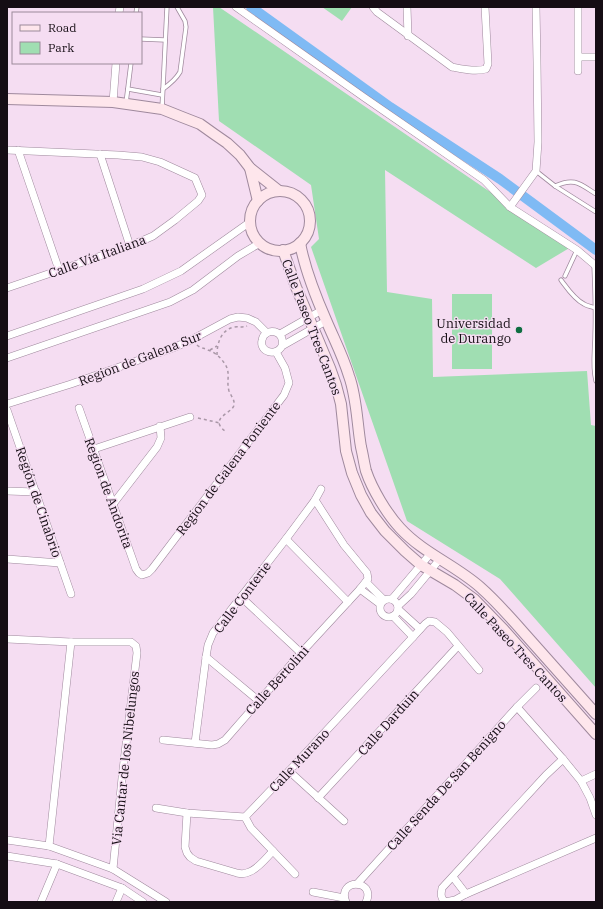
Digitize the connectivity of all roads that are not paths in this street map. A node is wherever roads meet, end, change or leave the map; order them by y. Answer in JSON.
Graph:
{"nodes":[{"id":1,"x":167,"y":7,"type":"edge"},
{"id":2,"x":177,"y":7,"type":"edge"},
{"id":3,"x":236,"y":7,"type":"edge"},
{"id":4,"x":373,"y":7,"type":"edge"},
{"id":5,"x":407,"y":7,"type":"edge"},
{"id":6,"x":485,"y":7,"type":"edge"},
{"id":7,"x":536,"y":7,"type":"edge"},
{"id":8,"x":578,"y":7,"type":"edge"},
{"id":9,"x":408,"y":36,"type":"junction"},
{"id":10,"x":142,"y":39,"type":"edge"},
{"id":11,"x":165,"y":40,"type":"junction"},
{"id":12,"x":579,"y":57,"type":"junction"},
{"id":13,"x":596,"y":57,"type":"edge"},
{"id":14,"x":116,"y":64,"type":"edge"},
{"id":15,"x":131,"y":64,"type":"edge"},
{"id":16,"x":578,"y":71,"type":"dead end"},
{"id":17,"x":163,"y":89,"type":"junction"},
{"id":18,"x":128,"y":90,"type":"junction"},
{"id":19,"x":162,"y":94,"type":"junction"},
{"id":20,"x":7,"y":99,"type":"edge"},
{"id":21,"x":113,"y":102,"type":"junction"},
{"id":22,"x":126,"y":104,"type":"junction"},
{"id":23,"x":162,"y":109,"type":"junction"},
{"id":24,"x":7,"y":150,"type":"edge"},
{"id":25,"x":18,"y":150,"type":"junction"},
{"id":26,"x":100,"y":154,"type":"junction"},
{"id":27,"x":250,"y":168,"type":"junction"},
{"id":28,"x":533,"y":174,"type":"junction"},
{"id":29,"x":555,"y":186,"type":"junction"},
{"id":30,"x":278,"y":191,"type":"junction"},
{"id":31,"x":596,"y":194,"type":"edge"},
{"id":32,"x":258,"y":201,"type":"junction"},
{"id":33,"x":510,"y":207,"type":"junction"},
{"id":34,"x":596,"y":212,"type":"edge"},
{"id":35,"x":250,"y":222,"type":"junction"},
{"id":36,"x":260,"y":243,"type":"junction"},
{"id":37,"x":300,"y":243,"type":"junction"},
{"id":38,"x":130,"y":246,"type":"junction"},
{"id":39,"x":283,"y":250,"type":"junction"},
{"id":40,"x":577,"y":250,"type":"junction"},
{"id":41,"x":595,"y":265,"type":"edge"},
{"id":42,"x":59,"y":270,"type":"junction"},
{"id":43,"x":565,"y":276,"type":"dead end"},
{"id":44,"x":561,"y":280,"type":"dead end"},
{"id":45,"x":7,"y":288,"type":"edge"},
{"id":46,"x":596,"y":308,"type":"edge"},
{"id":47,"x":322,"y":310,"type":"junction"},
{"id":48,"x":308,"y":318,"type":"junction"},
{"id":49,"x":326,"y":321,"type":"junction"},
{"id":50,"x":313,"y":328,"type":"junction"},
{"id":51,"x":267,"y":333,"type":"junction"},
{"id":52,"x":280,"y":334,"type":"junction"},
{"id":53,"x":7,"y":336,"type":"edge"},
{"id":54,"x":282,"y":346,"type":"junction"},
{"id":55,"x":276,"y":352,"type":"junction"},
{"id":56,"x":7,"y":358,"type":"edge"},
{"id":57,"x":596,"y":381,"type":"edge"},
{"id":58,"x":7,"y":404,"type":"edge"},
{"id":59,"x":79,"y":408,"type":"dead end"},
{"id":60,"x":7,"y":410,"type":"edge"},
{"id":61,"x":190,"y":417,"type":"road end"},
{"id":62,"x":160,"y":426,"type":"junction"},
{"id":63,"x":94,"y":449,"type":"junction"},
{"id":64,"x":321,"y":489,"type":"dead end"},
{"id":65,"x":7,"y":491,"type":"edge"},
{"id":66,"x":36,"y":492,"type":"junction"},
{"id":67,"x":315,"y":500,"type":"junction"},
{"id":68,"x":113,"y":504,"type":"junction"},
{"id":69,"x":286,"y":539,"type":"junction"},
{"id":70,"x":435,"y":556,"type":"junction"},
{"id":71,"x":7,"y":559,"type":"edge"},
{"id":72,"x":60,"y":563,"type":"junction"},
{"id":73,"x":421,"y":564,"type":"junction"},
{"id":74,"x":431,"y":570,"type":"junction"},
{"id":75,"x":142,"y":575,"type":"joint"},
{"id":76,"x":366,"y":582,"type":"junction"},
{"id":77,"x":360,"y":589,"type":"junction"},
{"id":78,"x":71,"y":594,"type":"dead end"},
{"id":79,"x":241,"y":597,"type":"junction"},
{"id":80,"x":392,"y":599,"type":"junction"},
{"id":81,"x":348,"y":602,"type":"junction"},
{"id":82,"x":382,"y":602,"type":"junction"},
{"id":83,"x":398,"y":607,"type":"junction"},
{"id":84,"x":393,"y":616,"type":"junction"},
{"id":85,"x":420,"y":629,"type":"junction"},
{"id":86,"x":413,"y":637,"type":"junction"},
{"id":87,"x":7,"y":639,"type":"edge"},
{"id":88,"x":71,"y":642,"type":"junction"},
{"id":89,"x":458,"y":646,"type":"junction"},
{"id":90,"x":301,"y":653,"type":"junction"},
{"id":91,"x":206,"y":657,"type":"junction"},
{"id":92,"x":479,"y":670,"type":"dead end"},
{"id":93,"x":536,"y":688,"type":"dead end"},
{"id":94,"x":259,"y":701,"type":"junction"},
{"id":95,"x":517,"y":707,"type":"junction"},
{"id":96,"x":596,"y":714,"type":"edge"},
{"id":97,"x":596,"y":734,"type":"edge"},
{"id":98,"x":163,"y":740,"type":"dead end"},
{"id":99,"x":196,"y":743,"type":"junction"},
{"id":100,"x":563,"y":759,"type":"junction"},
{"id":101,"x":289,"y":771,"type":"junction"},
{"id":102,"x":596,"y":774,"type":"edge"},
{"id":103,"x":581,"y":781,"type":"junction"},
{"id":104,"x":593,"y":796,"type":"edge"},
{"id":105,"x":318,"y":798,"type":"junction"},
{"id":106,"x":156,"y":808,"type":"dead end"},
{"id":107,"x":187,"y":813,"type":"junction"},
{"id":108,"x":596,"y":815,"type":"edge"},
{"id":109,"x":245,"y":817,"type":"junction"},
{"id":110,"x":344,"y":821,"type":"dead end"},
{"id":111,"x":596,"y":838,"type":"edge"},
{"id":112,"x":7,"y":840,"type":"edge"},
{"id":113,"x":49,"y":846,"type":"junction"},
{"id":114,"x":273,"y":851,"type":"junction"},
{"id":115,"x":7,"y":856,"type":"edge"},
{"id":116,"x":57,"y":864,"type":"junction"},
{"id":117,"x":113,"y":869,"type":"junction"},
{"id":118,"x":295,"y":874,"type":"dead end"},
{"id":119,"x":453,"y":877,"type":"junction"},
{"id":120,"x":357,"y":884,"type":"junction"},
{"id":121,"x":122,"y":888,"type":"junction"},
{"id":122,"x":313,"y":892,"type":"dead end"},
{"id":123,"x":466,"y":894,"type":"junction"},
{"id":124,"x":345,"y":900,"type":"edge"},
{"id":125,"x":41,"y":902,"type":"edge"},
{"id":126,"x":116,"y":902,"type":"edge"},
{"id":127,"x":143,"y":902,"type":"edge"},
{"id":128,"x":166,"y":902,"type":"edge"},
{"id":129,"x":366,"y":902,"type":"edge"}],
"edges":[{"from":1,"to":11,"type":"lane"},
{"from":2,"to":17,"type":"lane"},
{"from":3,"to":33,"type":"street"},
{"from":4,"to":9,"type":"street"},
{"from":5,"to":9,"type":"street"},
{"from":6,"to":9,"type":"street"},
{"from":7,"to":28,"type":"street"},
{"from":8,"to":12,"type":"street"},
{"from":10,"to":11,"type":"lane"},
{"from":11,"to":17,"type":"lane"},
{"from":12,"to":13,"type":"street"},
{"from":12,"to":16,"type":"street"},
{"from":14,"to":21,"type":"street"},
{"from":15,"to":18,"type":"lane"},
{"from":17,"to":19,"type":"lane"},
{"from":18,"to":19,"type":"lane"},
{"from":18,"to":22,"type":"lane"},
{"from":19,"to":23,"type":"lane"},
{"from":20,"to":21,"type":"street"},
{"from":21,"to":22,"type":"street"},
{"from":22,"to":23,"type":"street"},
{"from":23,"to":27,"type":"street"},
{"from":24,"to":25,"type":"street","name":"Calle Vía Italiana"},
{"from":25,"to":26,"type":"street","name":"Calle Vía Italiana"},
{"from":25,"to":42,"type":"street"},
{"from":26,"to":38,"type":"street"},
{"from":26,"to":38,"type":"street","name":"Calle Vía Italiana"},
{"from":27,"to":30,"type":"street"},
{"from":27,"to":32,"type":"street"},
{"from":28,"to":29,"type":"lane"},
{"from":28,"to":33,"type":"street"},
{"from":29,"to":31,"type":"lane"},
{"from":29,"to":34,"type":"lane"},
{"from":30,"to":32,"type":"street"},
{"from":30,"to":37,"type":"street"},
{"from":32,"to":35,"type":"street"},
{"from":33,"to":40,"type":"street"},
{"from":35,"to":36,"type":"street"},
{"from":35,"to":53,"type":"street"},
{"from":36,"to":39,"type":"street"},
{"from":36,"to":56,"type":"street"},
{"from":37,"to":39,"type":"street"},
{"from":37,"to":47,"type":"street","name":"Calle Paseo Tres Cantos"},
{"from":38,"to":42,"type":"street","name":"Calle Vía Italiana"},
{"from":39,"to":48,"type":"street","name":"Calle Paseo Tres Cantos"},
{"from":40,"to":41,"type":"street"},
{"from":40,"to":43,"type":"lane"},
{"from":41,"to":46,"type":"lane"},
{"from":42,"to":45,"type":"street","name":"Calle Vía Italiana"},
{"from":44,"to":46,"type":"lane"},
{"from":46,"to":57,"type":"lane"},
{"from":47,"to":48,"type":"street"},
{"from":47,"to":49,"type":"street","name":"Calle Paseo Tres Cantos"},
{"from":48,"to":50,"type":"street","name":"Calle Paseo Tres Cantos"},
{"from":48,"to":52,"type":"street"},
{"from":49,"to":50,"type":"street"},
{"from":49,"to":70,"type":"street","name":"Calle Paseo Tres Cantos"},
{"from":50,"to":54,"type":"street"},
{"from":50,"to":73,"type":"street","name":"Calle Paseo Tres Cantos"},
{"from":51,"to":52,"type":"street"},
{"from":51,"to":55,"type":"street"},
{"from":51,"to":58,"type":"street","name":"Region de Galena Sur"},
{"from":52,"to":54,"type":"street"},
{"from":54,"to":55,"type":"street"},
{"from":55,"to":75,"type":"street","name":"Region de Galena Poniente"},
{"from":59,"to":63,"type":"street","name":"Region de Andorita"},
{"from":60,"to":66,"type":"street","name":"Región de Cinabrio"},
{"from":61,"to":62,"type":"street"},
{"from":62,"to":63,"type":"street"},
{"from":62,"to":68,"type":"street"},
{"from":63,"to":68,"type":"street","name":"Region de Andorita"},
{"from":64,"to":67,"type":"street","name":"Calle Conterie"},
{"from":65,"to":66,"type":"street"},
{"from":66,"to":72,"type":"street","name":"Región de Cinabrio"},
{"from":67,"to":69,"type":"street","name":"Calle Conterie"},
{"from":67,"to":76,"type":"street"},
{"from":68,"to":75,"type":"street","name":"Region de Andorita"},
{"from":69,"to":79,"type":"street","name":"Calle Conterie"},
{"from":69,"to":81,"type":"street"},
{"from":70,"to":73,"type":"street"},
{"from":70,"to":74,"type":"street"},
{"from":70,"to":96,"type":"street","name":"Calle Paseo Tres Cantos"},
{"from":71,"to":72,"type":"street"},
{"from":72,"to":78,"type":"street","name":"Región de Cinabrio"},
{"from":73,"to":74,"type":"street","name":"Calle Paseo Tres Cantos"},
{"from":73,"to":80,"type":"street"},
{"from":74,"to":83,"type":"street"},
{"from":74,"to":97,"type":"street","name":"Calle Paseo Tres Cantos"},
{"from":76,"to":77,"type":"street","name":"Calle Bertolini"},
{"from":76,"to":82,"type":"street"},
{"from":77,"to":81,"type":"street","name":"Calle Bertolini"},
{"from":77,"to":82,"type":"street"},
{"from":79,"to":90,"type":"street"},
{"from":79,"to":91,"type":"street","name":"Calle Conterie"},
{"from":80,"to":82,"type":"street"},
{"from":80,"to":83,"type":"street"},
{"from":81,"to":90,"type":"street","name":"Calle Bertolini"},
{"from":82,"to":84,"type":"street"},
{"from":83,"to":84,"type":"street"},
{"from":83,"to":85,"type":"street"},
{"from":84,"to":86,"type":"street"},
{"from":85,"to":86,"type":"street","name":"Calle Murano"},
{"from":85,"to":89,"type":"street","name":"Calle Murano"},
{"from":86,"to":101,"type":"street","name":"Calle Murano"},
{"from":87,"to":88,"type":"street"},
{"from":88,"to":113,"type":"street"},
{"from":88,"to":117,"type":"street","name":"Via Cantar de los Nibelungos"},
{"from":89,"to":92,"type":"street"},
{"from":89,"to":105,"type":"street","name":"Calle Darduin"},
{"from":90,"to":94,"type":"street","name":"Calle Bertolini"},
{"from":91,"to":94,"type":"street"},
{"from":91,"to":99,"type":"street","name":"Calle Conterie"},
{"from":93,"to":95,"type":"street","name":"Calle Senda De San Benigno"},
{"from":94,"to":99,"type":"street","name":"Calle Bertolini"},
{"from":95,"to":100,"type":"street"},
{"from":95,"to":120,"type":"street","name":"Calle Senda De San Benigno"},
{"from":98,"to":99,"type":"street","name":"Calle Bertolini"},
{"from":100,"to":103,"type":"street"},
{"from":100,"to":119,"type":"street"},
{"from":101,"to":105,"type":"street"},
{"from":101,"to":109,"type":"street","name":"Calle Murano"},
{"from":102,"to":103,"type":"street"},
{"from":103,"to":104,"type":"street"},
{"from":104,"to":108,"type":"street"},
{"from":105,"to":110,"type":"street"},
{"from":106,"to":107,"type":"street"},
{"from":107,"to":109,"type":"street"},
{"from":107,"to":114,"type":"street"},
{"from":109,"to":114,"type":"street"},
{"from":111,"to":123,"type":"street"},
{"from":112,"to":113,"type":"street"},
{"from":113,"to":117,"type":"street"},
{"from":114,"to":118,"type":"street"},
{"from":115,"to":116,"type":"street"},
{"from":116,"to":121,"type":"street"},
{"from":116,"to":125,"type":"street"},
{"from":117,"to":128,"type":"street"},
{"from":119,"to":123,"type":"street"},
{"from":119,"to":123,"type":"street"},
{"from":120,"to":124,"type":"street","name":"Calle Senda De San Benigno"},
{"from":120,"to":129,"type":"street"},
{"from":121,"to":126,"type":"street"},
{"from":121,"to":127,"type":"street"},
{"from":122,"to":124,"type":"street"}]}
